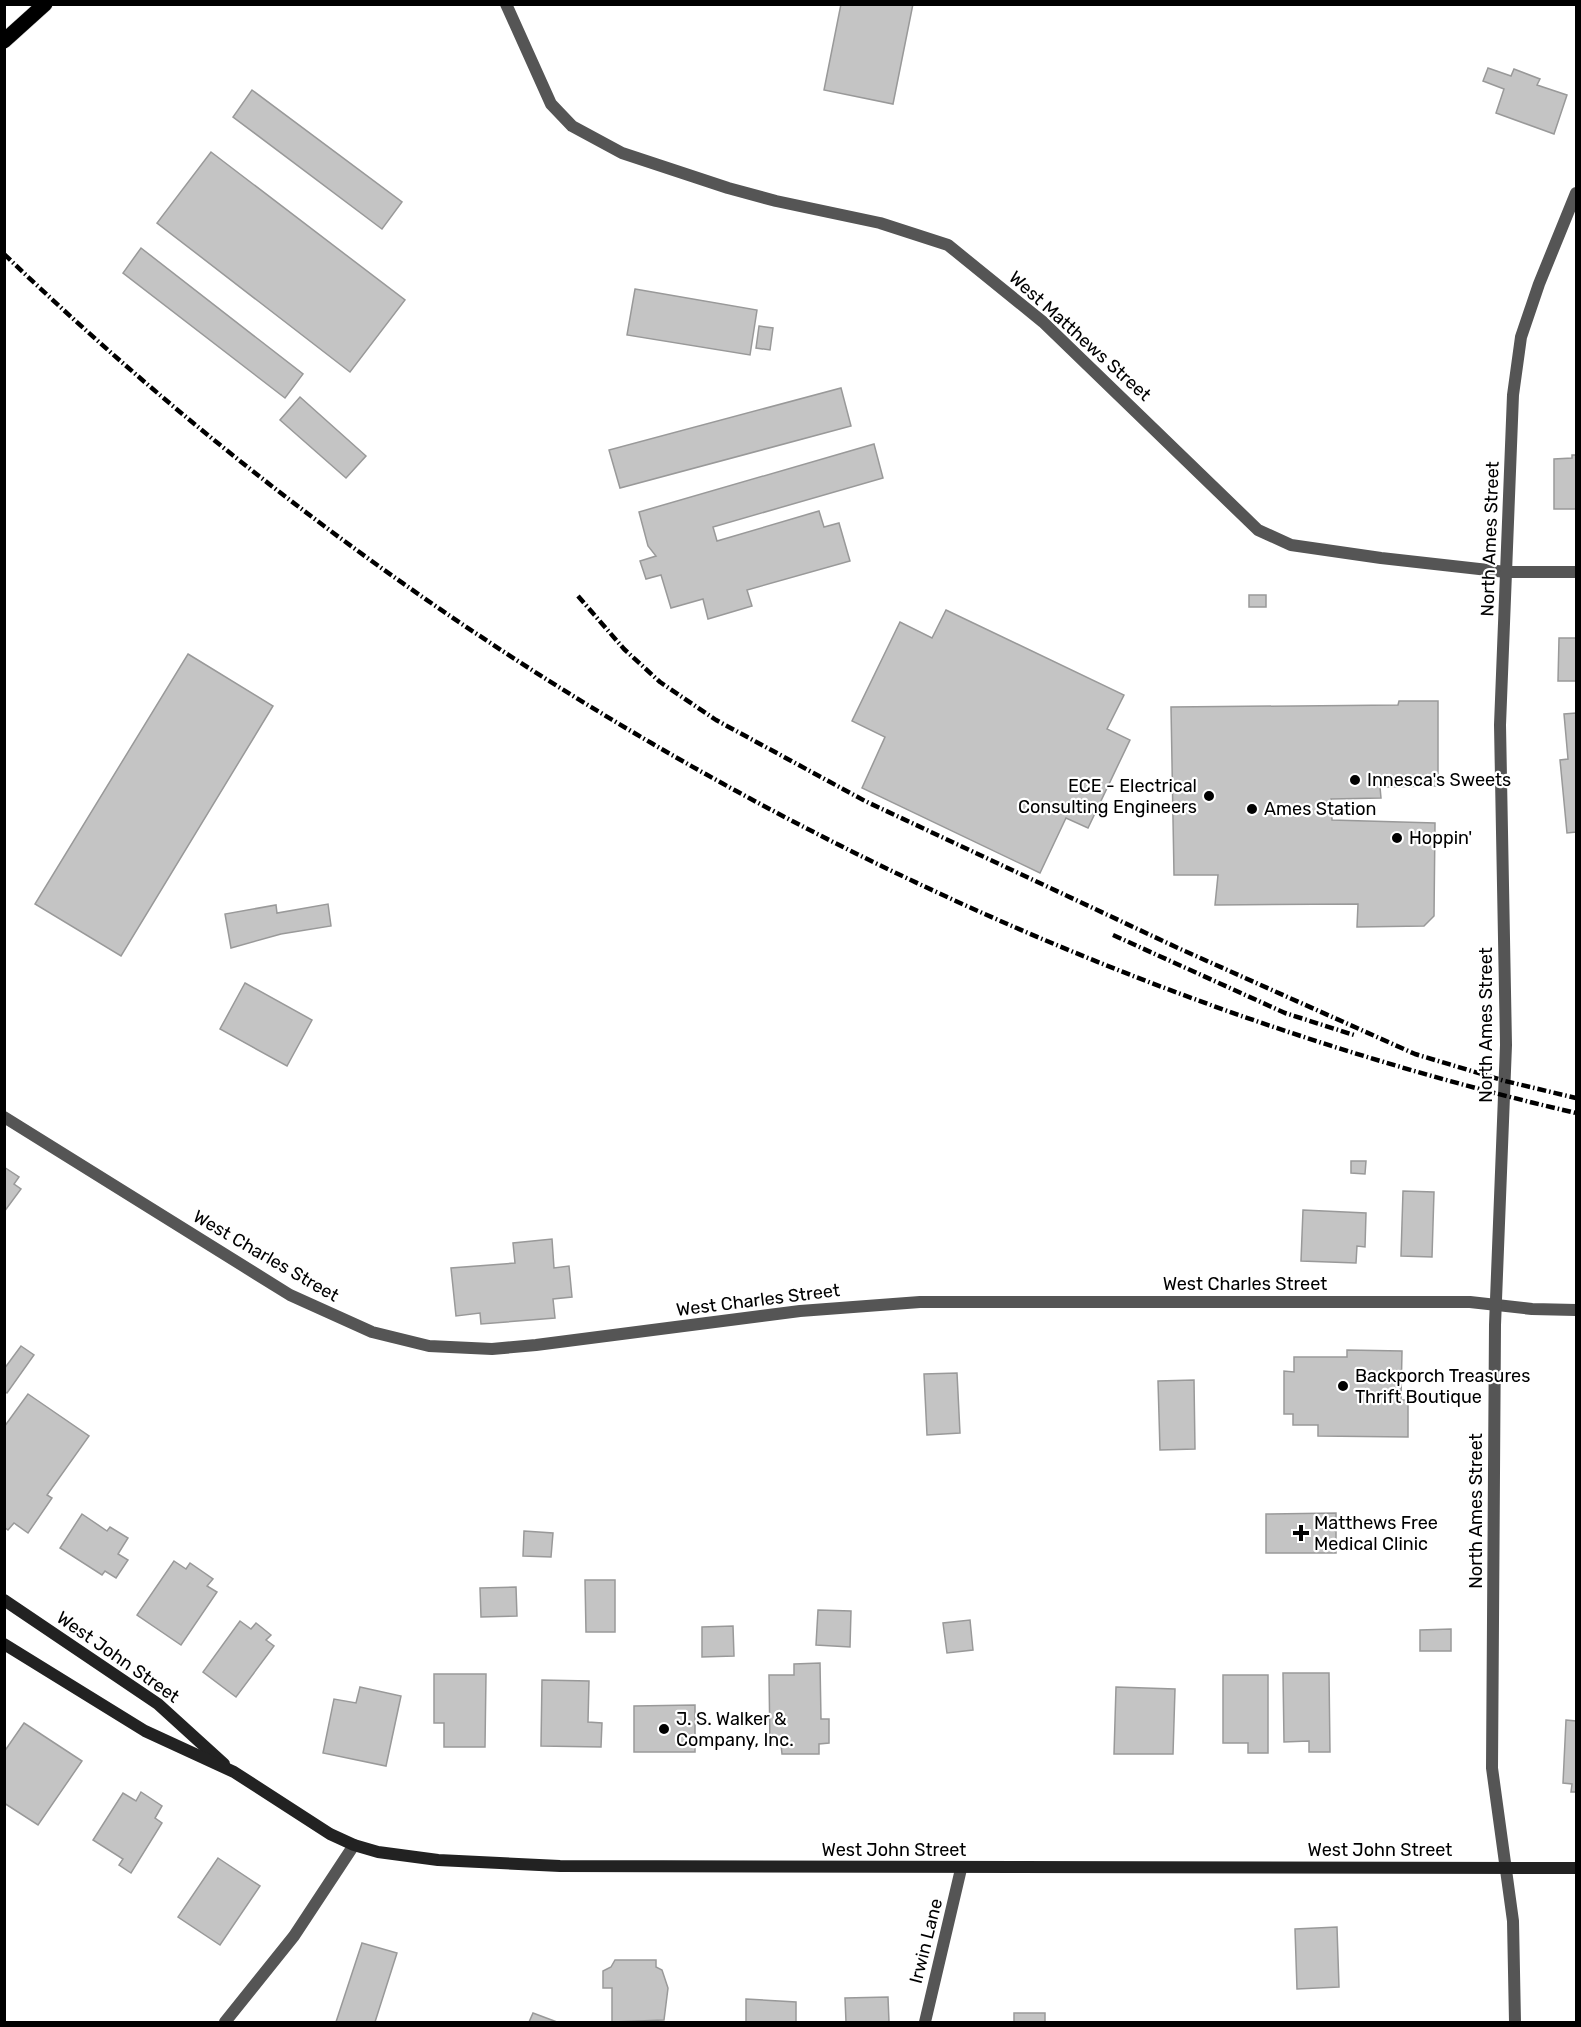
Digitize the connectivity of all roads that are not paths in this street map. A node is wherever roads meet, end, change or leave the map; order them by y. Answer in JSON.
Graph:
{"nodes":[{"id":1,"x":45,"y":4,"type":"edge"},
{"id":2,"x":506,"y":4,"type":"edge"},
{"id":3,"x":4,"y":41,"type":"edge"},
{"id":4,"x":1576,"y":193,"type":"edge"},
{"id":5,"x":1506,"y":572,"type":"junction"},
{"id":6,"x":1576,"y":572,"type":"edge"},
{"id":7,"x":4,"y":1118,"type":"edge"},
{"id":8,"x":1496,"y":1305,"type":"junction"},
{"id":9,"x":1576,"y":1310,"type":"edge"},
{"id":10,"x":4,"y":1600,"type":"edge"},
{"id":11,"x":4,"y":1644,"type":"edge"},
{"id":12,"x":234,"y":1772,"type":"junction"},
{"id":13,"x":354,"y":1845,"type":"junction"},
{"id":14,"x":1506,"y":1868,"type":"junction"},
{"id":15,"x":1576,"y":1868,"type":"edge"},
{"id":16,"x":961,"y":1869,"type":"junction"},
{"id":17,"x":225,"y":2022,"type":"edge"},
{"id":18,"x":925,"y":2022,"type":"edge"},
{"id":19,"x":1515,"y":2022,"type":"edge"}],
"edges":[{"from":1,"to":3,"type":"main road"},
{"from":2,"to":5,"type":"street","name":"West Matthews Street"},
{"from":4,"to":5,"type":"street","name":"North Ames Street"},
{"from":5,"to":6,"type":"street","name":"West Matthews Street"},
{"from":5,"to":8,"type":"street","name":"North Ames Street"},
{"from":7,"to":8,"type":"street","name":"West Charles Street"},
{"from":8,"to":9,"type":"street","name":"West Charles Street"},
{"from":8,"to":14,"type":"street","name":"North Ames Street"},
{"from":10,"to":12,"type":"main road","name":"West John Street"},
{"from":11,"to":12,"type":"main road","name":"West John Street"},
{"from":12,"to":13,"type":"main road","name":"West John Street"},
{"from":13,"to":16,"type":"main road","name":"West John Street"},
{"from":13,"to":17,"type":"street"},
{"from":14,"to":15,"type":"main road","name":"West John Street"},
{"from":14,"to":16,"type":"main road","name":"West John Street"},
{"from":14,"to":19,"type":"street","name":"North Ames Street"},
{"from":16,"to":18,"type":"street","name":"Irwin Lane"}]}
